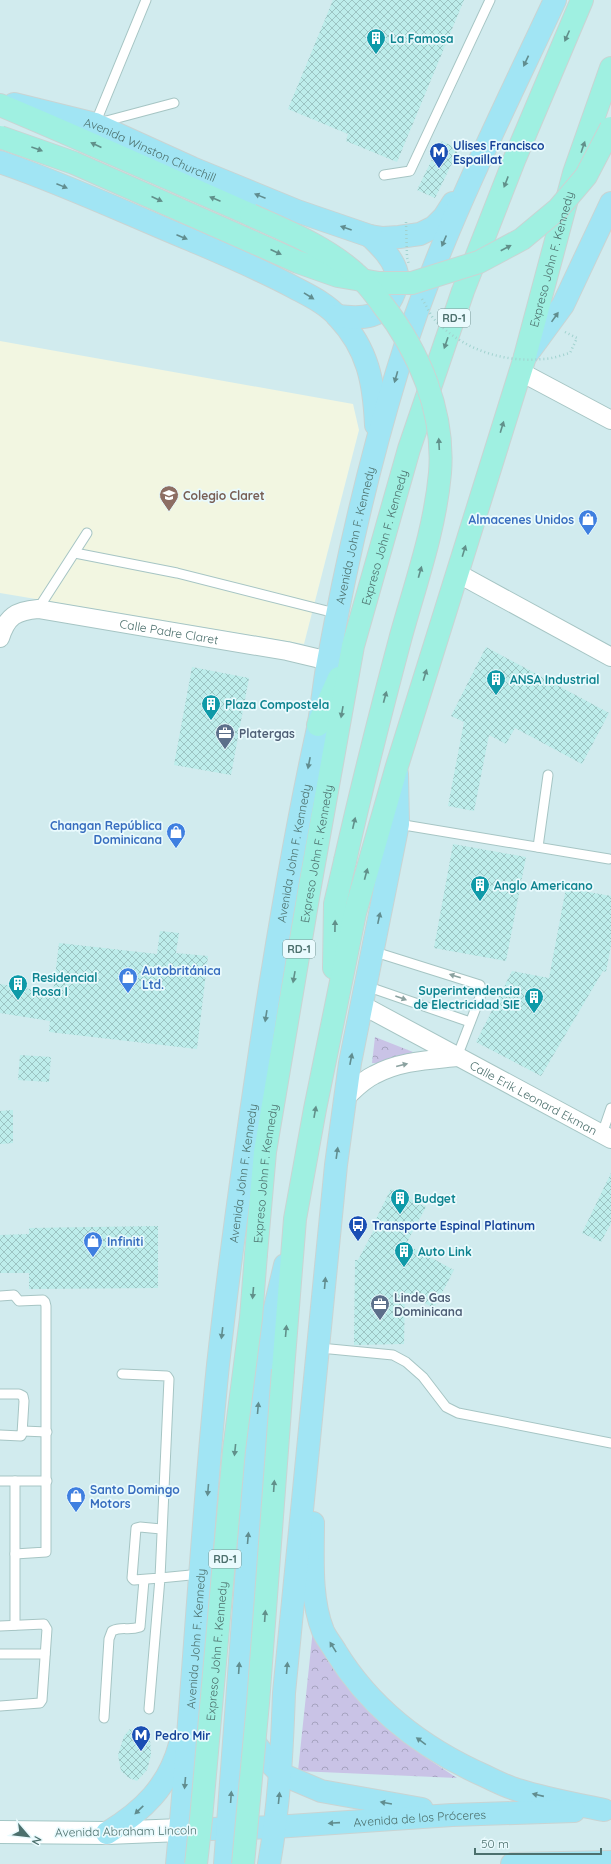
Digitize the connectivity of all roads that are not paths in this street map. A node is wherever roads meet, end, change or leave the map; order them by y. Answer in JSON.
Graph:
{"nodes":[{"id":1,"x":146,"y":0,"type":"edge"},
{"id":2,"x":490,"y":0,"type":"edge"},
{"id":3,"x":555,"y":0,"type":"edge"},
{"id":4,"x":582,"y":0,"type":"edge"},
{"id":5,"x":611,"y":68,"type":"edge"},
{"id":6,"x":0,"y":101,"type":"edge"},
{"id":7,"x":174,"y":103,"type":"dead end"},
{"id":8,"x":0,"y":105,"type":"edge"},
{"id":9,"x":95,"y":124,"type":"junction"},
{"id":10,"x":611,"y":128,"type":"edge"},
{"id":11,"x":0,"y":137,"type":"edge"},
{"id":12,"x":482,"y":154,"type":"junction"},
{"id":13,"x":0,"y":162,"type":"edge"},
{"id":14,"x":384,"y":175,"type":"dead end"},
{"id":15,"x":611,"y":203,"type":"edge"},
{"id":16,"x":370,"y":236,"type":"junction"},
{"id":17,"x":337,"y":316,"type":"junction"},
{"id":18,"x":522,"y":365,"type":"junction"},
{"id":19,"x":611,"y":420,"type":"edge"},
{"id":20,"x":373,"y":459,"type":"junction"},
{"id":21,"x":86,"y":533,"type":"dead end"},
{"id":22,"x":75,"y":553,"type":"junction"},
{"id":23,"x":457,"y":573,"type":"junction"},
{"id":24,"x":38,"y":608,"type":"junction"},
{"id":25,"x":339,"y":614,"type":"junction"},
{"id":26,"x":0,"y":638,"type":"edge"},
{"id":27,"x":353,"y":646,"type":"junction"},
{"id":28,"x":611,"y":657,"type":"edge"},
{"id":29,"x":329,"y":661,"type":"junction"},
{"id":30,"x":318,"y":726,"type":"junction"},
{"id":31,"x":397,"y":766,"type":"junction"},
{"id":32,"x":548,"y":775,"type":"dead end"},
{"id":33,"x":398,"y":824,"type":"junction"},
{"id":34,"x":538,"y":847,"type":"junction"},
{"id":35,"x":609,"y":859,"type":"dead end"},
{"id":36,"x":372,"y":951,"type":"junction"},
{"id":37,"x":363,"y":995,"type":"junction"},
{"id":38,"x":333,"y":1021,"type":"junction"},
{"id":39,"x":470,"y":1022,"type":"junction"},
{"id":40,"x":457,"y":1057,"type":"junction"},
{"id":41,"x":345,"y":1098,"type":"junction"},
{"id":42,"x":611,"y":1108,"type":"edge"},
{"id":43,"x":606,"y":1136,"type":"edge"},
{"id":44,"x":295,"y":1219,"type":"junction"},
{"id":45,"x":0,"y":1296,"type":"edge"},
{"id":46,"x":321,"y":1322,"type":"junction"},
{"id":47,"x":320,"y":1348,"type":"junction"},
{"id":48,"x":122,"y":1374,"type":"dead end"},
{"id":49,"x":0,"y":1394,"type":"edge"},
{"id":50,"x":23,"y":1430,"type":"junction"},
{"id":51,"x":47,"y":1432,"type":"junction"},
{"id":52,"x":0,"y":1435,"type":"edge"},
{"id":53,"x":611,"y":1443,"type":"edge"},
{"id":54,"x":0,"y":1481,"type":"edge"},
{"id":55,"x":15,"y":1481,"type":"junction"},
{"id":56,"x":47,"y":1481,"type":"junction"},
{"id":57,"x":161,"y":1529,"type":"junction"},
{"id":58,"x":15,"y":1554,"type":"junction"},
{"id":59,"x":200,"y":1574,"type":"junction"},
{"id":60,"x":160,"y":1578,"type":"junction"},
{"id":61,"x":144,"y":1580,"type":"junction"},
{"id":62,"x":15,"y":1625,"type":"junction"},
{"id":63,"x":0,"y":1626,"type":"edge"},
{"id":64,"x":0,"y":1654,"type":"edge"},
{"id":65,"x":45,"y":1654,"type":"junction"},
{"id":66,"x":237,"y":1694,"type":"junction"},
{"id":67,"x":191,"y":1702,"type":"junction"},
{"id":68,"x":0,"y":1706,"type":"edge"},
{"id":69,"x":149,"y":1709,"type":"dead end"},
{"id":70,"x":104,"y":1718,"type":"dead end"},
{"id":71,"x":281,"y":1774,"type":"junction"},
{"id":72,"x":607,"y":1810,"type":"edge"},
{"id":73,"x":452,"y":1815,"type":"junction"},
{"id":74,"x":275,"y":1827,"type":"junction"},
{"id":75,"x":229,"y":1828,"type":"junction"},
{"id":76,"x":181,"y":1830,"type":"junction"},
{"id":77,"x":0,"y":1832,"type":"edge"},
{"id":78,"x":107,"y":1833,"type":"junction"},
{"id":79,"x":611,"y":1862,"type":"edge"},
{"id":80,"x":178,"y":1864,"type":"edge"},
{"id":81,"x":196,"y":1864,"type":"edge"},
{"id":82,"x":225,"y":1864,"type":"edge"},
{"id":83,"x":243,"y":1864,"type":"edge"},
{"id":84,"x":269,"y":1864,"type":"edge"},
{"id":85,"x":512,"y":1864,"type":"edge"},
{"id":86,"x":586,"y":1864,"type":"edge"}],
"edges":[{"from":1,"to":9,"type":"lane"},
{"from":2,"to":14,"type":"lane"},
{"from":3,"to":12,"type":"main road","name":"Avenida John F. Kennedy","number":"RD-1","one_way":true},
{"from":4,"to":27,"type":"highway","name":"Expreso John F. Kennedy","number":"RD-1","one_way":true},
{"from":18,"to":5,"type":"highway","name":"Expreso John F. Kennedy","one_way":true},
{"from":6,"to":9,"type":"main road","name":"Avenida Winston Churchill"},
{"from":7,"to":9,"type":"lane"},
{"from":38,"to":8,"type":"highway","one_way":true,"bridge":true},
{"from":16,"to":9,"type":"main road","name":"Avenida Winston Churchill","one_way":true},
{"from":11,"to":10,"type":"highway","one_way":true,"bridge":true},
{"from":12,"to":16,"type":"main road","name":"Avenida Winston Churchill"},
{"from":12,"to":20,"type":"main road","name":"Avenida John F. Kennedy","number":"RD-1","one_way":true},
{"from":13,"to":17,"type":"main road","one_way":true},
{"from":18,"to":15,"type":"main road","one_way":true},
{"from":16,"to":17,"type":"main road"},
{"from":17,"to":20,"type":"main road"},
{"from":18,"to":19,"type":"street"},
{"from":23,"to":18,"type":"highway","name":"Expreso John F. Kennedy","one_way":true},
{"from":20,"to":25,"type":"main road","name":"Avenida John F. Kennedy","number":"RD-1"},
{"from":21,"to":22,"type":"lane"},
{"from":22,"to":24,"type":"lane"},
{"from":22,"to":25,"type":"lane"},
{"from":23,"to":28,"type":"street"},
{"from":31,"to":23,"type":"highway","name":"Expreso John F. Kennedy","one_way":true},
{"from":24,"to":26,"type":"street","name":"Calle Padre Claret"},
{"from":24,"to":29,"type":"street","name":"Calle Padre Claret"},
{"from":25,"to":29,"type":"main road","name":"Avenida John F. Kennedy","number":"RD-1"},
{"from":27,"to":30,"type":"highway"},
{"from":27,"to":81,"type":"highway","name":"Expreso John F. Kennedy","number":"RD-1","one_way":true,"bridge":true},
{"from":29,"to":30,"type":"main road","name":"Avenida John F. Kennedy","number":"RD-1"},
{"from":30,"to":59,"type":"main road","name":"Avenida John F. Kennedy","number":"RD-1","one_way":true},
{"from":31,"to":33,"type":"main road"},
{"from":38,"to":31,"type":"highway","name":"Expreso John F. Kennedy","one_way":true},
{"from":32,"to":34,"type":"lane"},
{"from":33,"to":34,"type":"lane"},
{"from":36,"to":33,"type":"main road","one_way":true},
{"from":34,"to":35,"type":"lane"},
{"from":36,"to":37,"type":"main road"},
{"from":39,"to":36,"type":"lane","one_way":true},
{"from":37,"to":39,"type":"lane","one_way":true},
{"from":37,"to":40,"type":"street","name":"Calle Erik Leonard Ekman"},
{"from":41,"to":37,"type":"main road","one_way":true},
{"from":44,"to":38,"type":"highway","name":"Expreso John F. Kennedy","one_way":true},
{"from":39,"to":40,"type":"lane"},
{"from":41,"to":40,"type":"street","name":"Calle Erik Leonard Ekman","one_way":true},
{"from":40,"to":43,"type":"street","name":"Calle Erik Leonard Ekman"},
{"from":46,"to":41,"type":"main road","one_way":true},
{"from":42,"to":43,"type":"lane"},
{"from":66,"to":44,"type":"main road","one_way":true},
{"from":83,"to":44,"type":"highway","name":"Expreso John F. Kennedy","one_way":true,"bridge":true},
{"from":45,"to":51,"type":"lane"},
{"from":46,"to":47,"type":"main road"},
{"from":71,"to":46,"type":"main road","one_way":true},
{"from":47,"to":53,"type":"lane"},
{"from":72,"to":47,"type":"main road","one_way":true},
{"from":48,"to":57,"type":"lane"},
{"from":49,"to":50,"type":"lane"},
{"from":50,"to":51,"type":"lane"},
{"from":50,"to":52,"type":"lane"},
{"from":51,"to":56,"type":"lane"},
{"from":54,"to":55,"type":"lane"},
{"from":55,"to":56,"type":"lane"},
{"from":55,"to":58,"type":"lane"},
{"from":56,"to":58,"type":"lane"},
{"from":57,"to":60,"type":"lane"},
{"from":57,"to":61,"type":"lane"},
{"from":58,"to":62,"type":"lane"},
{"from":59,"to":60,"type":"lane"},
{"from":59,"to":67,"type":"main road","name":"Avenida John F. Kennedy","number":"RD-1"},
{"from":60,"to":61,"type":"lane"},
{"from":60,"to":69,"type":"lane"},
{"from":61,"to":70,"type":"lane"},
{"from":62,"to":63,"type":"lane"},
{"from":62,"to":65,"type":"lane"},
{"from":64,"to":65,"type":"lane"},
{"from":65,"to":68,"type":"lane"},
{"from":66,"to":71,"type":"main road"},
{"from":75,"to":66,"type":"main road","one_way":true},
{"from":67,"to":76,"type":"main road","name":"Avenida John F. Kennedy","number":"RD-1","one_way":true},
{"from":67,"to":78,"type":"main road","one_way":true},
{"from":73,"to":71,"type":"main road","one_way":true},
{"from":74,"to":71,"type":"main road","one_way":true},
{"from":72,"to":73,"type":"main road","name":"Avenida de los Próceres"},
{"from":73,"to":74,"type":"main road","name":"Avenida de los Próceres","one_way":true},
{"from":74,"to":75,"type":"main road","name":"Avenida de los Próceres"},
{"from":74,"to":84,"type":"main road"},
{"from":75,"to":76,"type":"main road","name":"Avenida Abraham Lincoln"},
{"from":75,"to":82,"type":"main road"},
{"from":76,"to":78,"type":"main road","name":"Avenida Abraham Lincoln"},
{"from":76,"to":80,"type":"main road","name":"Avenida John F. Kennedy","number":"RD-1"},
{"from":77,"to":78,"type":"main road","name":"Avenida Abraham Lincoln"},
{"from":79,"to":86,"type":"main road"},
{"from":85,"to":86,"type":"main road"}]}
